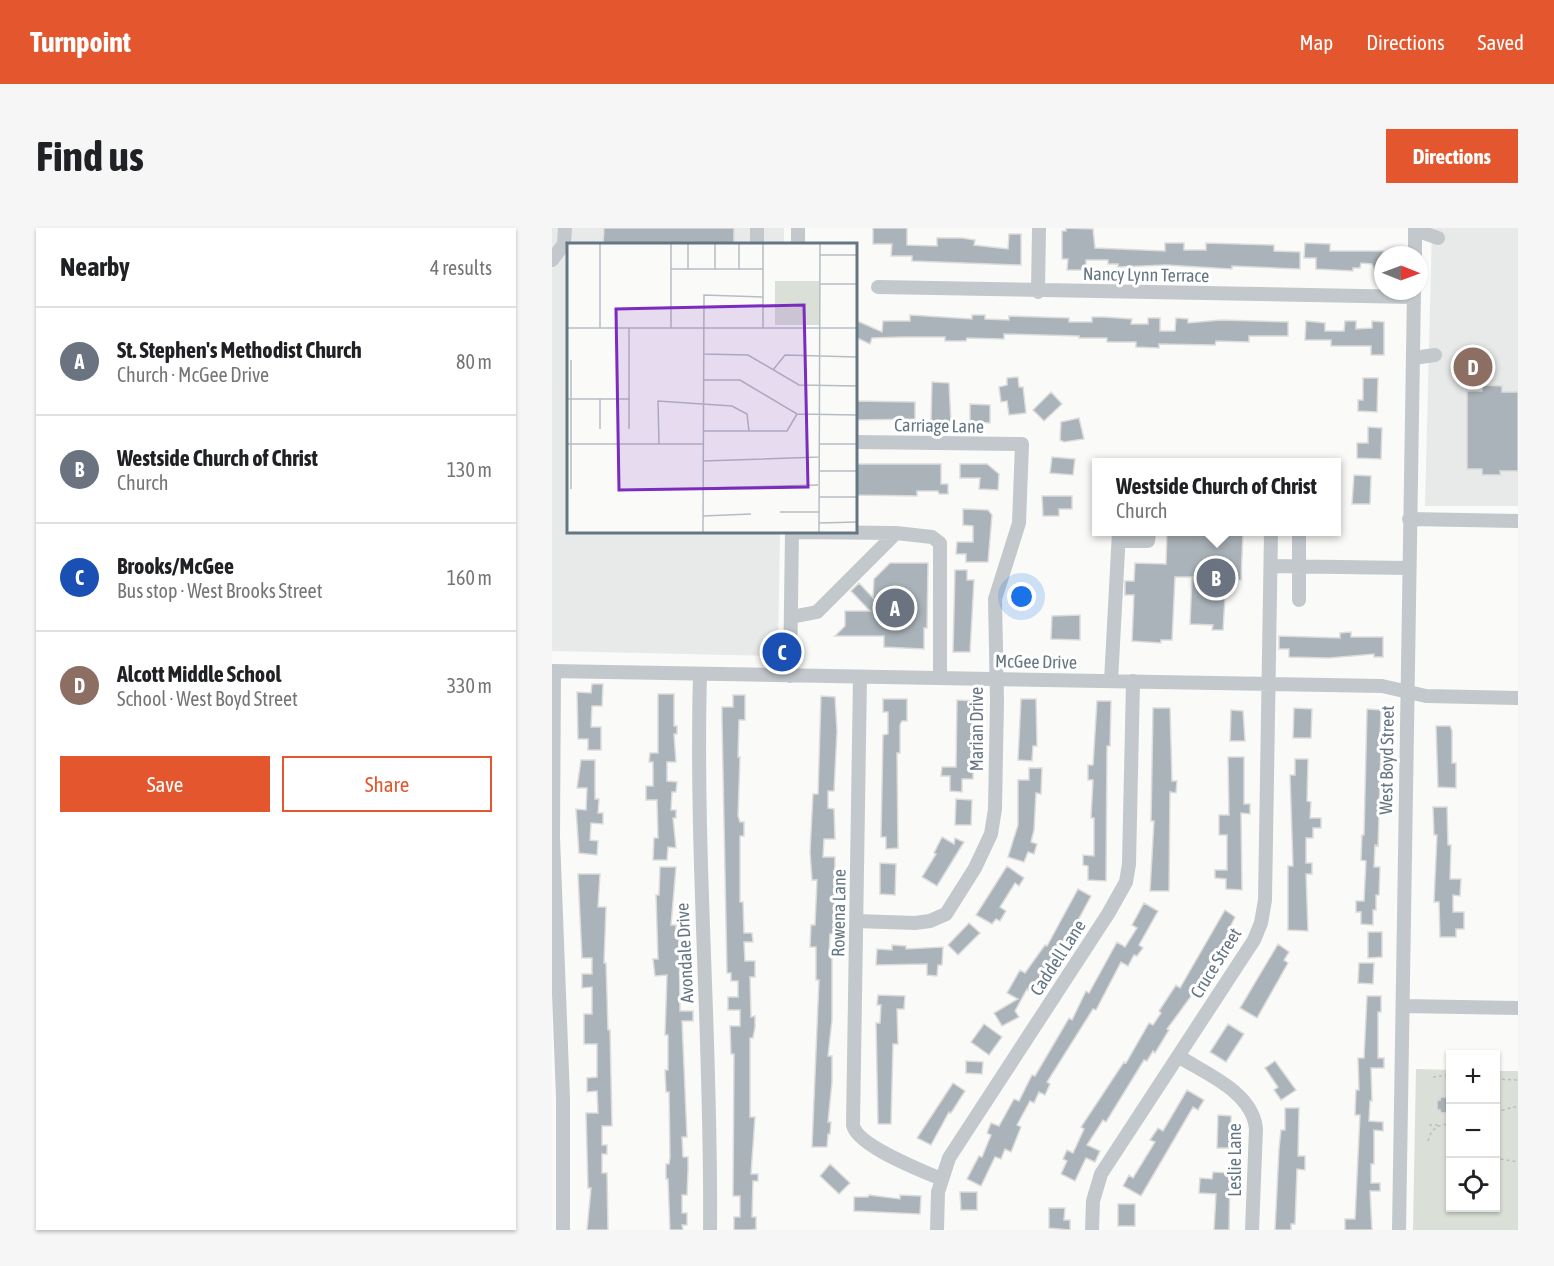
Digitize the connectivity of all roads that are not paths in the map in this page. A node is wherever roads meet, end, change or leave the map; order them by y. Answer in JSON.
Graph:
{"nodes":[{"id":1,"x":565,"y":228,"type":"edge"},
{"id":2,"x":1039,"y":228,"type":"edge"},
{"id":3,"x":1415,"y":229,"type":"edge"},
{"id":4,"x":1438,"y":238,"type":"dead end"},
{"id":5,"x":1415,"y":246,"type":"edge"},
{"id":6,"x":552,"y":260,"type":"edge"},
{"id":7,"x":878,"y":287,"type":"dead end"},
{"id":8,"x":1038,"y":291,"type":"junction"},
{"id":9,"x":1374,"y":294,"type":"edge"},
{"id":10,"x":1414,"y":300,"type":"edge"},
{"id":11,"x":1435,"y":355,"type":"dead end"},
{"id":12,"x":1413,"y":358,"type":"junction"},
{"id":13,"x":856,"y":442,"type":"edge"},
{"id":14,"x":1022,"y":444,"type":"joint"},
{"id":15,"x":1409,"y":519,"type":"junction"},
{"id":16,"x":1518,"y":521,"type":"edge"},
{"id":17,"x":792,"y":532,"type":"edge"},
{"id":18,"x":896,"y":533,"type":"junction"},
{"id":19,"x":1119,"y":536,"type":"edge"},
{"id":20,"x":1149,"y":536,"type":"edge"},
{"id":21,"x":1271,"y":536,"type":"edge"},
{"id":22,"x":1299,"y":536,"type":"edge"},
{"id":23,"x":1270,"y":566,"type":"junction"},
{"id":24,"x":1299,"y":567,"type":"junction"},
{"id":25,"x":1408,"y":568,"type":"junction"},
{"id":26,"x":1299,"y":600,"type":"dead end"},
{"id":27,"x":791,"y":616,"type":"junction"},
{"id":28,"x":553,"y":671,"type":"edge"},
{"id":29,"x":700,"y":674,"type":"junction"},
{"id":30,"x":790,"y":676,"type":"junction"},
{"id":31,"x":860,"y":677,"type":"junction"},
{"id":32,"x":940,"y":678,"type":"junction"},
{"id":33,"x":995,"y":679,"type":"junction"},
{"id":34,"x":1110,"y":681,"type":"junction"},
{"id":35,"x":1132,"y":681,"type":"junction"},
{"id":36,"x":1269,"y":684,"type":"junction"},
{"id":37,"x":1406,"y":692,"type":"junction"},
{"id":38,"x":1518,"y":698,"type":"edge"},
{"id":39,"x":857,"y":921,"type":"junction"},
{"id":40,"x":1403,"y":1006,"type":"junction"},
{"id":41,"x":1518,"y":1008,"type":"edge"},
{"id":42,"x":1178,"y":1056,"type":"junction"},
{"id":43,"x":941,"y":1179,"type":"junction"},
{"id":44,"x":563,"y":1230,"type":"edge"},
{"id":45,"x":710,"y":1230,"type":"edge"},
{"id":46,"x":937,"y":1230,"type":"edge"},
{"id":47,"x":1092,"y":1230,"type":"edge"},
{"id":48,"x":1252,"y":1230,"type":"edge"},
{"id":49,"x":1399,"y":1230,"type":"edge"}],
"edges":[{"from":1,"to":6,"type":"street"},
{"from":2,"to":8,"type":"street"},
{"from":3,"to":4,"type":"street"},
{"from":3,"to":5,"type":"street"},
{"from":7,"to":8,"type":"street","name":"Nancy Lynn Terrace"},
{"from":8,"to":9,"type":"street","name":"Nancy Lynn Terrace"},
{"from":10,"to":12,"type":"street","name":"West Boyd Street"},
{"from":11,"to":12,"type":"street"},
{"from":12,"to":15,"type":"street","name":"West Boyd Street"},
{"from":13,"to":14,"type":"street","name":"Carriage Lane"},
{"from":14,"to":33,"type":"street","name":"Marian Drive"},
{"from":15,"to":16,"type":"street"},
{"from":15,"to":25,"type":"street","name":"West Boyd Street"},
{"from":17,"to":18,"type":"street"},
{"from":17,"to":27,"type":"street"},
{"from":18,"to":27,"type":"street"},
{"from":18,"to":32,"type":"street"},
{"from":19,"to":20,"type":"street"},
{"from":19,"to":34,"type":"street"},
{"from":21,"to":23,"type":"street","name":"Cruce Street"},
{"from":22,"to":24,"type":"street"},
{"from":23,"to":24,"type":"street"},
{"from":23,"to":36,"type":"street","name":"Cruce Street"},
{"from":24,"to":25,"type":"street"},
{"from":24,"to":26,"type":"street"},
{"from":25,"to":37,"type":"street","name":"West Boyd Street"},
{"from":27,"to":30,"type":"street"},
{"from":28,"to":29,"type":"street","name":"McGee Drive"},
{"from":28,"to":44,"type":"street"},
{"from":29,"to":30,"type":"street","name":"McGee Drive"},
{"from":29,"to":45,"type":"street","name":"Avondale Drive"},
{"from":30,"to":31,"type":"street","name":"McGee Drive"},
{"from":31,"to":32,"type":"street","name":"McGee Drive"},
{"from":31,"to":39,"type":"street","name":"Rowena Lane"},
{"from":32,"to":33,"type":"street","name":"McGee Drive"},
{"from":33,"to":34,"type":"street","name":"McGee Drive"},
{"from":33,"to":39,"type":"street","name":"Marian Drive"},
{"from":34,"to":35,"type":"street","name":"McGee Drive"},
{"from":35,"to":36,"type":"street","name":"McGee Drive"},
{"from":35,"to":43,"type":"street","name":"Caddell Lane"},
{"from":36,"to":37,"type":"street","name":"McGee Drive"},
{"from":36,"to":42,"type":"street","name":"Cruce Street"},
{"from":37,"to":38,"type":"street","name":"McGee Drive"},
{"from":37,"to":40,"type":"street","name":"West Boyd Street"},
{"from":39,"to":43,"type":"street","name":"Rowena Lane"},
{"from":40,"to":41,"type":"street"},
{"from":40,"to":49,"type":"street","name":"West Boyd Street"},
{"from":42,"to":47,"type":"street","name":"Cruce Street"},
{"from":42,"to":48,"type":"street","name":"Leslie Lane"},
{"from":43,"to":46,"type":"street","name":"Caddell Lane"}]}
